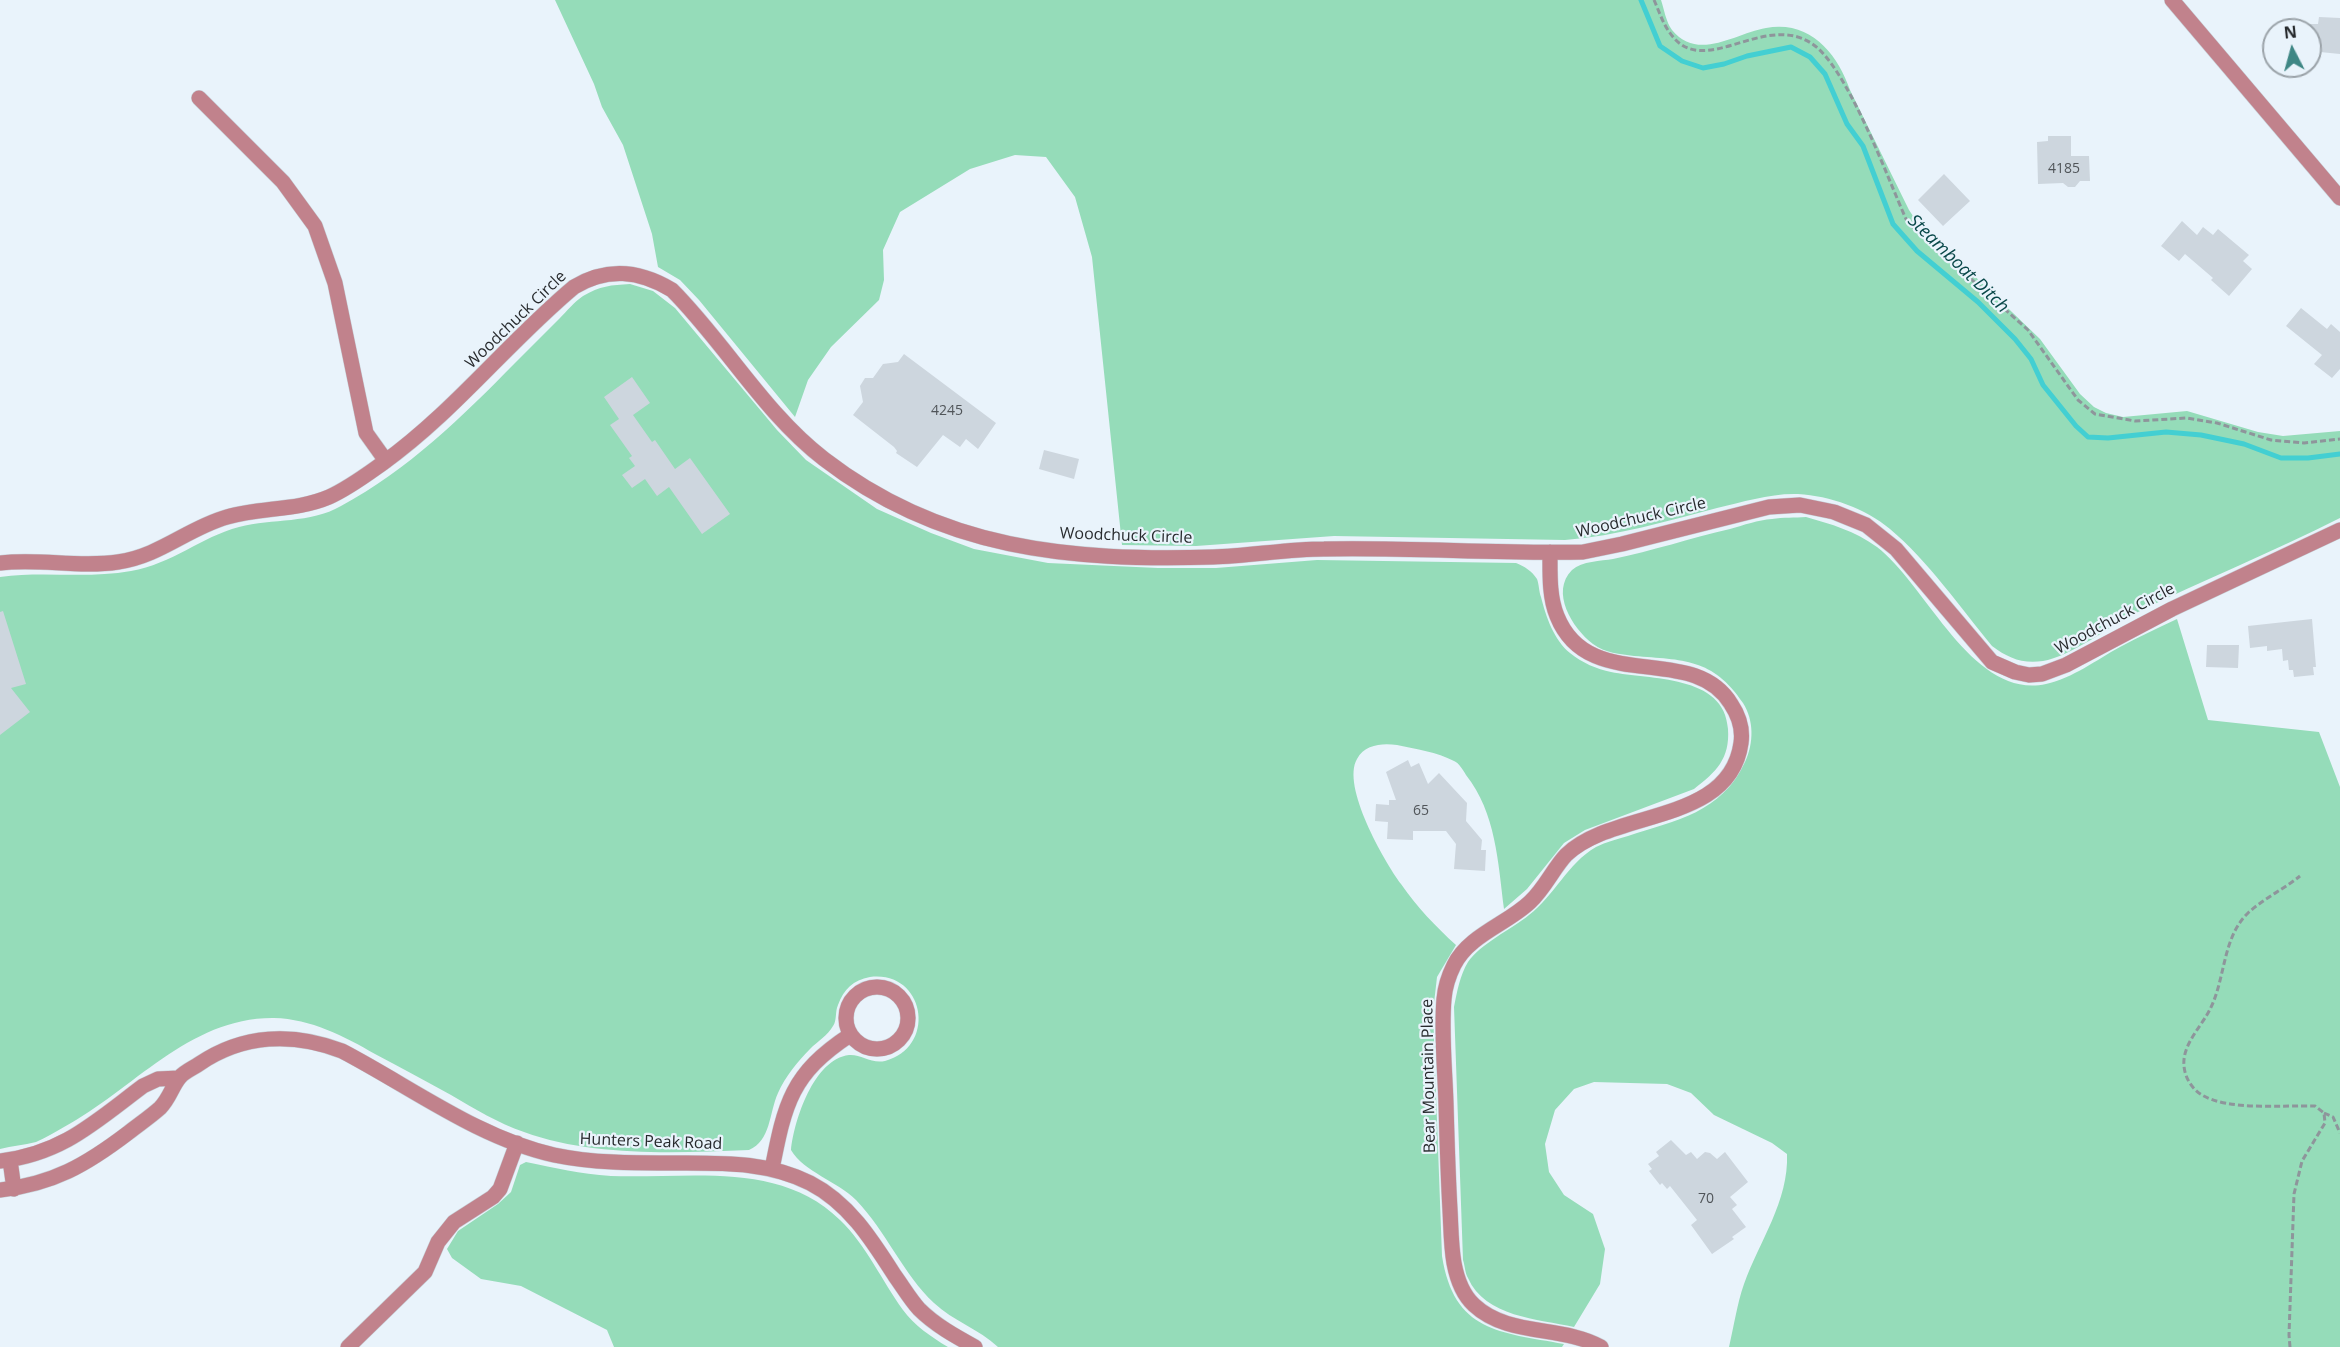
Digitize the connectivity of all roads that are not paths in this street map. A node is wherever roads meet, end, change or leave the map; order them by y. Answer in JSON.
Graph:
{"nodes":[{"id":1,"x":2176,"y":1,"type":"edge"},
{"id":2,"x":199,"y":98,"type":"dead end"},
{"id":3,"x":2340,"y":198,"type":"edge"},
{"id":4,"x":386,"y":461,"type":"junction"},
{"id":5,"x":2340,"y":530,"type":"edge"},
{"id":6,"x":1550,"y":552,"type":"junction"},
{"id":7,"x":0,"y":563,"type":"edge"},
{"id":8,"x":850,"y":1035,"type":"junction"},
{"id":9,"x":179,"y":1078,"type":"junction"},
{"id":10,"x":94,"y":1123,"type":"junction"},
{"id":11,"x":517,"y":1143,"type":"junction"},
{"id":12,"x":112,"y":1145,"type":"junction"},
{"id":13,"x":5,"y":1160,"type":"edge"},
{"id":14,"x":772,"y":1169,"type":"junction"},
{"id":15,"x":7,"y":1189,"type":"edge"},
{"id":16,"x":348,"y":1347,"type":"edge"},
{"id":17,"x":975,"y":1347,"type":"edge"},
{"id":18,"x":1601,"y":1347,"type":"edge"}],
"edges":[{"from":1,"to":3,"type":"street"},
{"from":2,"to":4,"type":"street"},
{"from":4,"to":6,"type":"street","name":"Woodchuck Circle"},
{"from":4,"to":7,"type":"street","name":"Woodchuck Circle"},
{"from":5,"to":6,"type":"street","name":"Woodchuck Circle"},
{"from":6,"to":18,"type":"street","name":"Bear Mountain Place"},
{"from":8,"to":8,"type":"street"},
{"from":8,"to":14,"type":"street"},
{"from":9,"to":10,"type":"street","name":"Hunters Peak Road"},
{"from":9,"to":11,"type":"street","name":"Hunters Peak Road"},
{"from":9,"to":12,"type":"street","name":"Hunters Peak Road"},
{"from":10,"to":12,"type":"street"},
{"from":10,"to":13,"type":"street","name":"Hunters Peak Road"},
{"from":11,"to":14,"type":"street","name":"Hunters Peak Road"},
{"from":11,"to":16,"type":"street"},
{"from":12,"to":15,"type":"street","name":"Hunters Peak Road"},
{"from":13,"to":15,"type":"street"},
{"from":14,"to":17,"type":"street","name":"Hunters Peak Road"}]}
